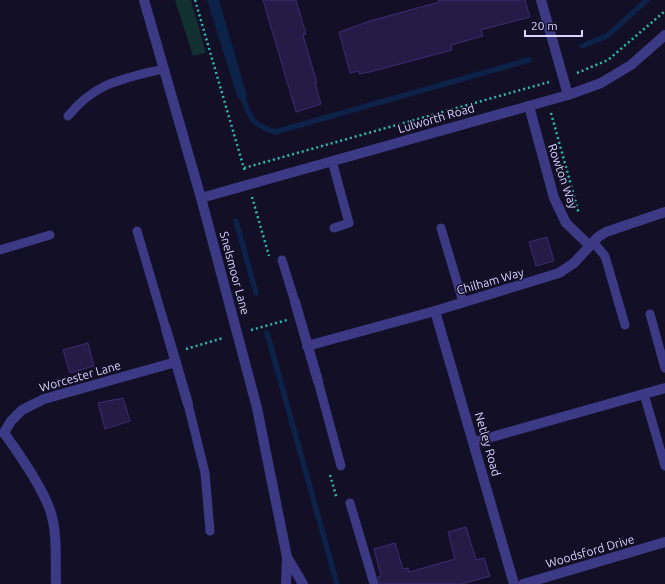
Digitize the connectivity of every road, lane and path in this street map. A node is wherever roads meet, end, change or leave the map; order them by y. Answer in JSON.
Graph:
{"nodes":[{"id":1,"x":144,"y":0,"type":"edge"},
{"id":2,"x":541,"y":0,"type":"edge"},
{"id":3,"x":665,"y":11,"type":"edge"},
{"id":4,"x":665,"y":35,"type":"edge"},
{"id":5,"x":163,"y":69,"type":"junction"},
{"id":6,"x":564,"y":78,"type":"junction"},
{"id":7,"x":542,"y":84,"type":"junction"},
{"id":8,"x":568,"y":94,"type":"junction"},
{"id":9,"x":547,"y":100,"type":"junction"},
{"id":10,"x":529,"y":106,"type":"junction"},
{"id":11,"x":68,"y":116,"type":"dead end"},
{"id":12,"x":332,"y":160,"type":"junction"},
{"id":13,"x":244,"y":168,"type":"dead end"},
{"id":14,"x":201,"y":198,"type":"junction"},
{"id":15,"x":665,"y":212,"type":"edge"},
{"id":16,"x":581,"y":219,"type":"dead end"},
{"id":17,"x":334,"y":228,"type":"dead end"},
{"id":18,"x":441,"y":228,"type":"dead end"},
{"id":19,"x":137,"y":231,"type":"dead end"},
{"id":20,"x":50,"y":235,"type":"dead end"},
{"id":21,"x":591,"y":244,"type":"junction"},
{"id":22,"x":0,"y":250,"type":"edge"},
{"id":23,"x":282,"y":260,"type":"dead end"},
{"id":24,"x":295,"y":302,"type":"joint"},
{"id":25,"x":463,"y":302,"type":"junction"},
{"id":26,"x":435,"y":311,"type":"junction"},
{"id":27,"x":650,"y":314,"type":"dead end"},
{"id":28,"x":625,"y":325,"type":"dead end"},
{"id":29,"x":166,"y":329,"type":"joint"},
{"id":30,"x":308,"y":346,"type":"junction"},
{"id":31,"x":176,"y":362,"type":"junction"},
{"id":32,"x":665,"y":368,"type":"edge"},
{"id":33,"x":318,"y":382,"type":"joint"},
{"id":34,"x":665,"y":388,"type":"edge"},
{"id":35,"x":644,"y":394,"type":"junction"},
{"id":36,"x":188,"y":404,"type":"joint"},
{"id":37,"x":2,"y":433,"type":"edge"},
{"id":38,"x":474,"y":442,"type":"junction"},
{"id":39,"x":341,"y":466,"type":"dead end"},
{"id":40,"x":665,"y":466,"type":"edge"},
{"id":41,"x":350,"y":503,"type":"dead end"},
{"id":42,"x":210,"y":531,"type":"dead end"},
{"id":43,"x":665,"y":542,"type":"edge"},
{"id":44,"x":287,"y":557,"type":"junction"},
{"id":45,"x":56,"y":584,"type":"edge"},
{"id":46,"x":286,"y":584,"type":"edge"},
{"id":47,"x":302,"y":584,"type":"edge"},
{"id":48,"x":374,"y":584,"type":"edge"},
{"id":49,"x":514,"y":584,"type":"edge"},
{"id":50,"x":523,"y":584,"type":"edge"}],
"edges":[{"from":1,"to":5,"type":"street","name":"Snelsmoor Lane"},
{"from":2,"to":6,"type":"street"},
{"from":3,"to":6,"type":"path"},
{"from":4,"to":8,"type":"street","name":"Lulworth Road"},
{"from":5,"to":11,"type":"lane"},
{"from":5,"to":14,"type":"street","name":"Snelsmoor Lane"},
{"from":6,"to":7,"type":"path"},
{"from":6,"to":8,"type":"street"},
{"from":7,"to":9,"type":"path"},
{"from":7,"to":13,"type":"path"},
{"from":8,"to":9,"type":"street","name":"Lulworth Road"},
{"from":9,"to":10,"type":"street","name":"Lulworth Road"},
{"from":9,"to":16,"type":"path"},
{"from":10,"to":12,"type":"street","name":"Lulworth Road"},
{"from":10,"to":21,"type":"street","name":"Rowton Way"},
{"from":12,"to":14,"type":"street","name":"Lulworth Road"},
{"from":12,"to":17,"type":"lane"},
{"from":14,"to":44,"type":"street","name":"Snelsmoor Lane"},
{"from":15,"to":21,"type":"street","name":"Chilham Way"},
{"from":18,"to":25,"type":"lane"},
{"from":19,"to":29,"type":"lane"},
{"from":20,"to":22,"type":"lane"},
{"from":21,"to":25,"type":"street","name":"Chilham Way"},
{"from":21,"to":28,"type":"lane"},
{"from":23,"to":24,"type":"lane"},
{"from":24,"to":30,"type":"street"},
{"from":25,"to":26,"type":"street","name":"Chilham Way"},
{"from":26,"to":30,"type":"street","name":"Chilham Way"},
{"from":26,"to":38,"type":"street","name":"Netley Road"},
{"from":27,"to":32,"type":"lane"},
{"from":29,"to":31,"type":"street"},
{"from":30,"to":33,"type":"street"},
{"from":31,"to":36,"type":"street"},
{"from":31,"to":37,"type":"street","name":"Worcester Lane"},
{"from":33,"to":39,"type":"lane"},
{"from":34,"to":35,"type":"street"},
{"from":35,"to":38,"type":"street"},
{"from":35,"to":40,"type":"lane"},
{"from":36,"to":42,"type":"lane"},
{"from":37,"to":45,"type":"street"},
{"from":38,"to":49,"type":"street","name":"Netley Road"},
{"from":41,"to":48,"type":"lane"},
{"from":43,"to":50,"type":"street","name":"Woodsford Drive"},
{"from":44,"to":46,"type":"street","name":"Snelsmoor Lane"},
{"from":44,"to":47,"type":"street","name":"Snelsmoor Lane"}]}
